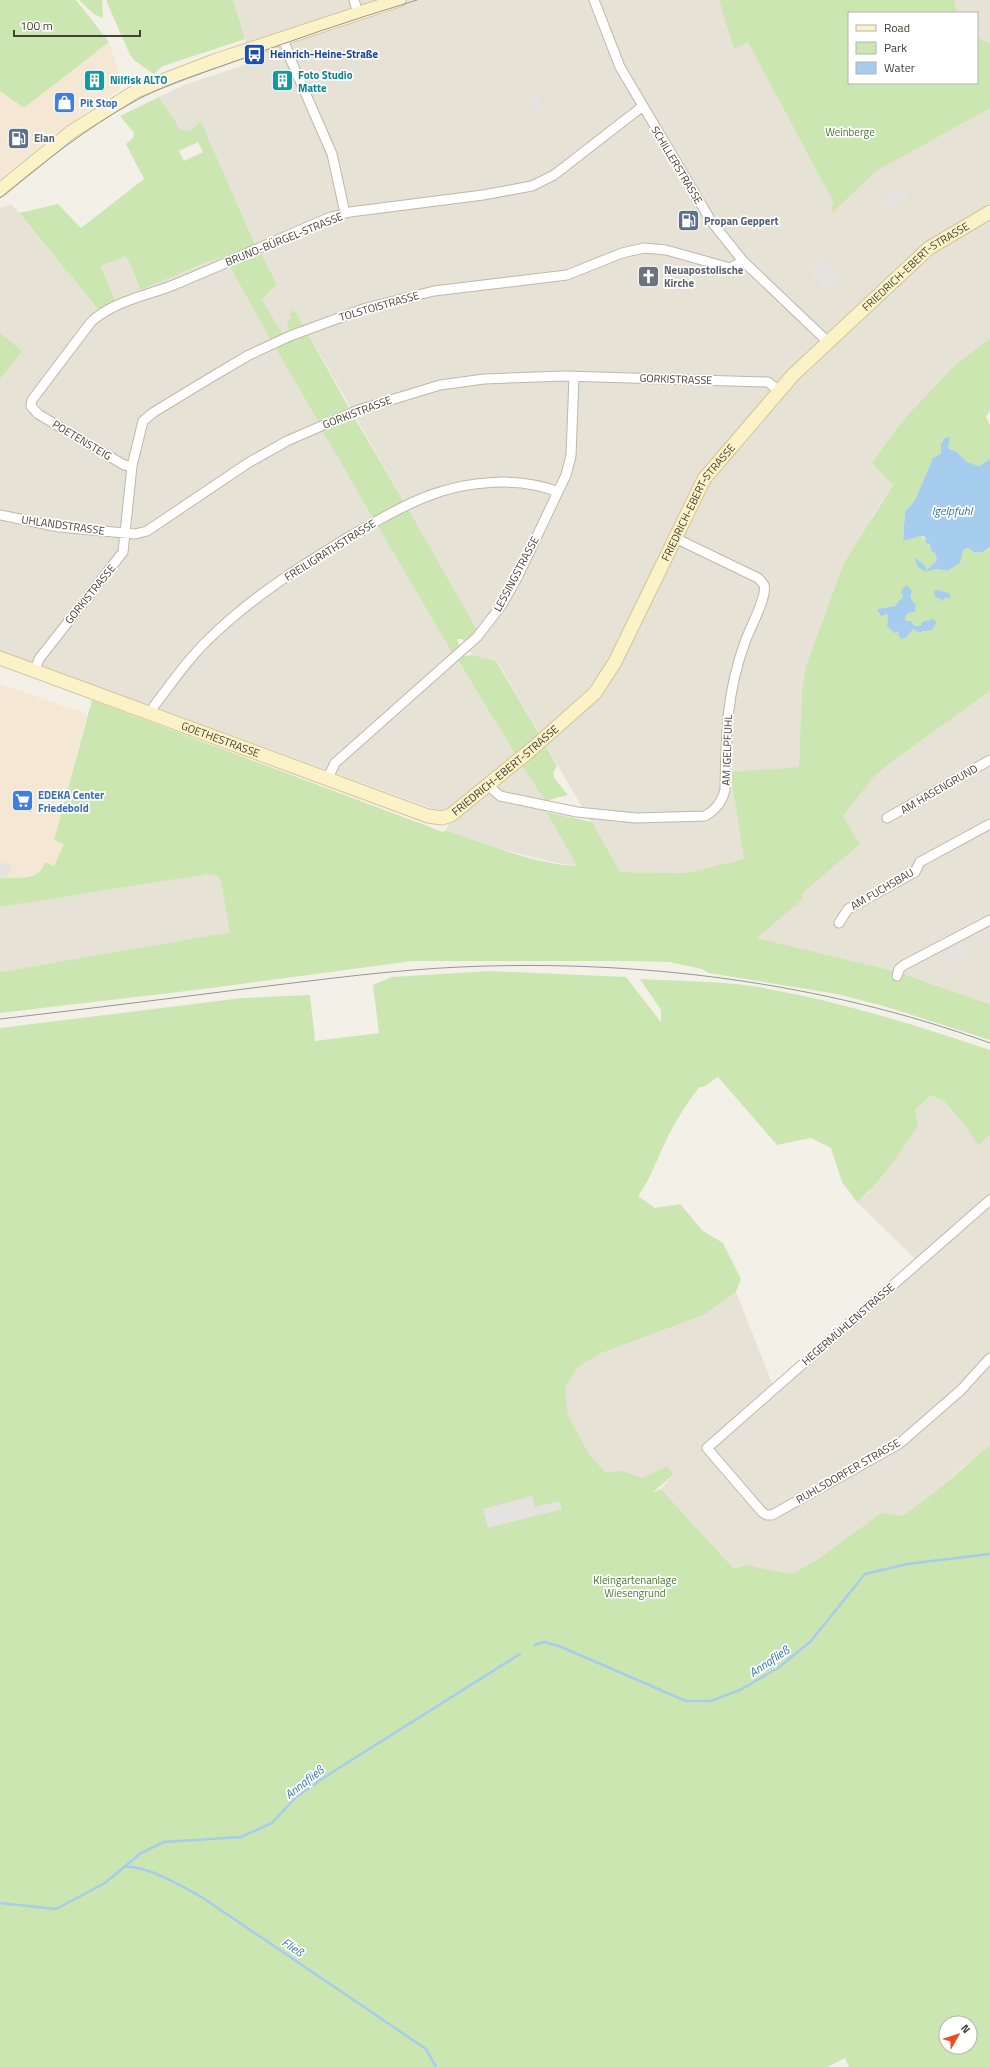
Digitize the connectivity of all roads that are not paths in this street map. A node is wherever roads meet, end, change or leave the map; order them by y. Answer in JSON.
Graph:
{"nodes":[{"id":1,"x":354,"y":0,"type":"edge"},
{"id":2,"x":399,"y":0,"type":"edge"},
{"id":3,"x":594,"y":0,"type":"edge"},
{"id":4,"x":358,"y":13,"type":"junction"},
{"id":5,"x":283,"y":38,"type":"junction"},
{"id":6,"x":643,"y":106,"type":"junction"},
{"id":7,"x":0,"y":190,"type":"edge"},
{"id":8,"x":990,"y":212,"type":"edge"},
{"id":9,"x":345,"y":213,"type":"junction"},
{"id":10,"x":743,"y":261,"type":"junction"},
{"id":11,"x":827,"y":341,"type":"junction"},
{"id":12,"x":574,"y":376,"type":"junction"},
{"id":13,"x":779,"y":390,"type":"junction"},
{"id":14,"x":33,"y":410,"type":"joint"},
{"id":15,"x":132,"y":466,"type":"junction"},
{"id":16,"x":558,"y":492,"type":"junction"},
{"id":17,"x":0,"y":515,"type":"edge"},
{"id":18,"x":126,"y":533,"type":"junction"},
{"id":19,"x":675,"y":538,"type":"junction"},
{"id":20,"x":0,"y":658,"type":"edge"},
{"id":21,"x":35,"y":670,"type":"junction"},
{"id":22,"x":151,"y":714,"type":"junction"},
{"id":23,"x":990,"y":760,"type":"edge"},
{"id":24,"x":327,"y":780,"type":"junction"},
{"id":25,"x":489,"y":786,"type":"junction"},
{"id":26,"x":442,"y":818,"type":"joint"},
{"id":27,"x":887,"y":818,"type":"dead end"},
{"id":28,"x":990,"y":824,"type":"edge"},
{"id":29,"x":990,"y":920,"type":"edge"},
{"id":30,"x":839,"y":923,"type":"dead end"},
{"id":31,"x":897,"y":976,"type":"dead end"},
{"id":32,"x":990,"y":1200,"type":"edge"},
{"id":33,"x":990,"y":1358,"type":"edge"},
{"id":34,"x":707,"y":1448,"type":"joint"}],
"edges":[{"from":1,"to":4,"type":"street"},
{"from":2,"to":4,"type":"street"},
{"from":3,"to":6,"type":"street","name":"SCHILLERSTRASSE"},
{"from":4,"to":5,"type":"street"},
{"from":5,"to":7,"type":"street"},
{"from":5,"to":9,"type":"street"},
{"from":6,"to":9,"type":"street","name":"BRUNO-BÜRGEL-STRASSE"},
{"from":6,"to":10,"type":"street","name":"SCHILLERSTRASSE"},
{"from":8,"to":11,"type":"street","name":"FRIEDRICH-EBERT-STRASSE"},
{"from":9,"to":14,"type":"street","name":"BRUNO-BÜRGEL-STRASSE"},
{"from":10,"to":11,"type":"street","name":"SCHILLERSTRASSE"},
{"from":10,"to":15,"type":"street","name":"TOLSTOISTRASSE"},
{"from":11,"to":13,"type":"street","name":"FRIEDRICH-EBERT-STRASSE"},
{"from":12,"to":13,"type":"street","name":"GORKISTRASSE"},
{"from":12,"to":16,"type":"street","name":"LESSINGSTRASSE"},
{"from":12,"to":18,"type":"street","name":"GORKISTRASSE"},
{"from":13,"to":19,"type":"street","name":"FRIEDRICH-EBERT-STRASSE"},
{"from":14,"to":15,"type":"street","name":"POETENSTEIG"},
{"from":15,"to":18,"type":"street","name":"TOLSTOISTRASSE"},
{"from":16,"to":22,"type":"street","name":"FREILIGRATHSTRASSE"},
{"from":16,"to":24,"type":"street","name":"LESSINGSTRASSE"},
{"from":17,"to":18,"type":"street","name":"UHLANDSTRASSE"},
{"from":18,"to":21,"type":"street","name":"GORKISTRASSE"},
{"from":19,"to":25,"type":"street","name":"FRIEDRICH-EBERT-STRASSE"},
{"from":19,"to":25,"type":"street","name":"AM IGELPFUHL"},
{"from":20,"to":21,"type":"street","name":"GOETHESTRASSE"},
{"from":21,"to":22,"type":"street","name":"GOETHESTRASSE"},
{"from":22,"to":24,"type":"street","name":"GOETHESTRASSE"},
{"from":23,"to":27,"type":"street","name":"AM HASENGRUND"},
{"from":24,"to":26,"type":"street","name":"GOETHESTRASSE"},
{"from":25,"to":26,"type":"street","name":"FRIEDRICH-EBERT-STRASSE"},
{"from":28,"to":30,"type":"street","name":"AM FUCHSBAU"},
{"from":29,"to":31,"type":"street"},
{"from":32,"to":34,"type":"street","name":"HEGERMÜHLENSTRASSE"},
{"from":33,"to":34,"type":"street","name":"RUHLSDORFER STRASSE"}]}
